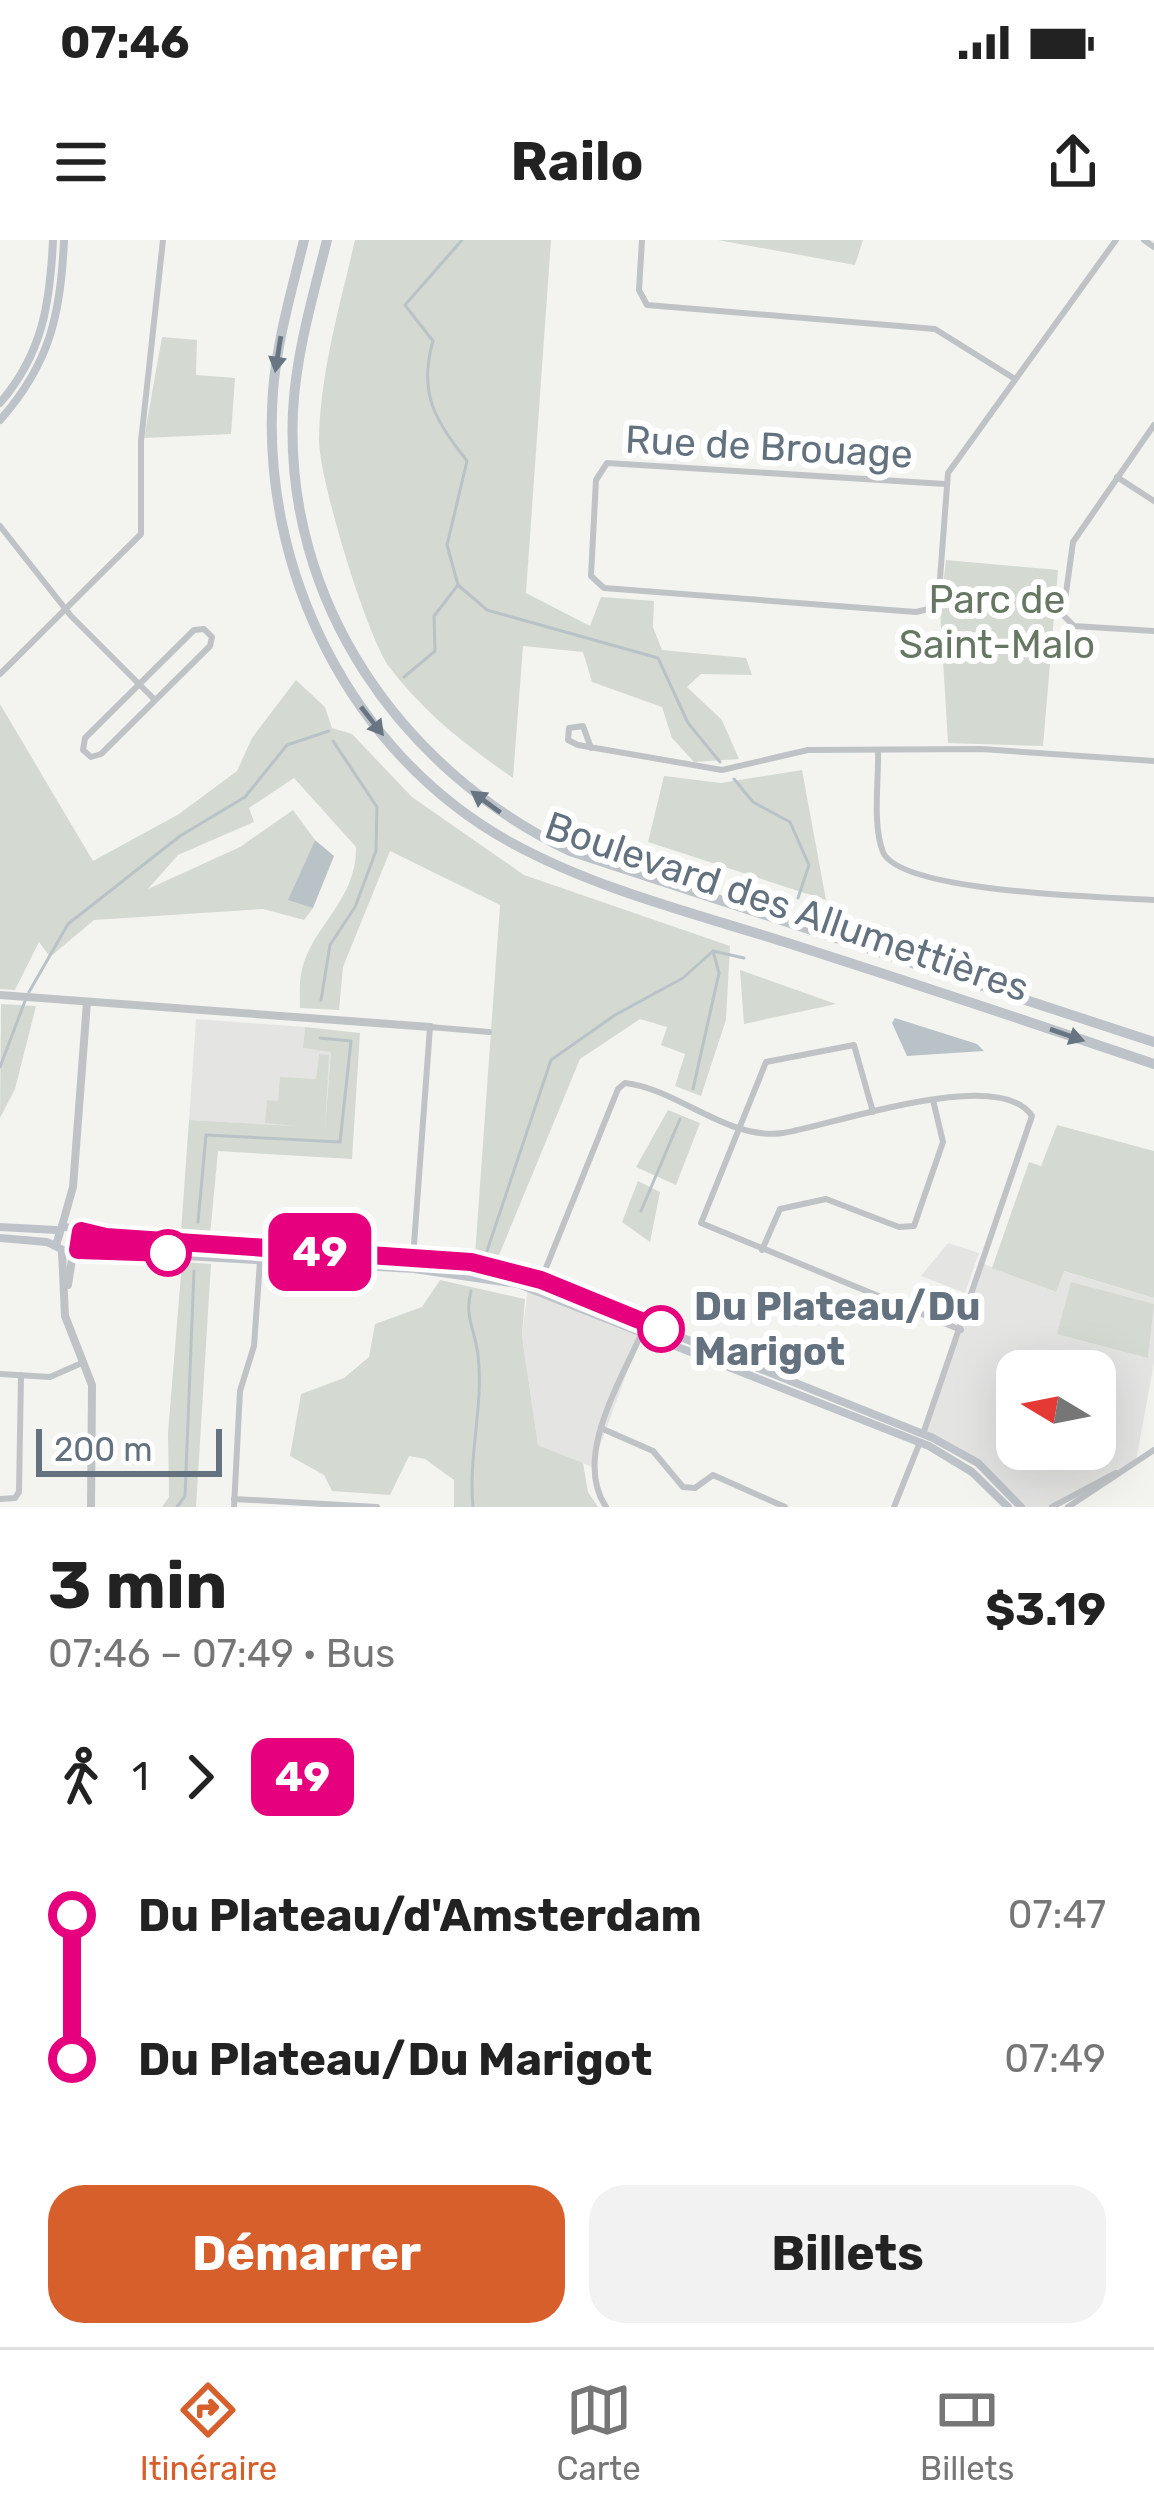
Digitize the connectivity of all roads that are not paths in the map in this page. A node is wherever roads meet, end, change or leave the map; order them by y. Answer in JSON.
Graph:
{"nodes":[{"id":1,"x":53,"y":240,"type":"edge"},
{"id":2,"x":64,"y":240,"type":"edge"},
{"id":3,"x":163,"y":240,"type":"edge"},
{"id":4,"x":304,"y":240,"type":"edge"},
{"id":5,"x":327,"y":240,"type":"edge"},
{"id":6,"x":642,"y":240,"type":"edge"},
{"id":7,"x":1116,"y":240,"type":"edge"},
{"id":8,"x":1144,"y":240,"type":"edge"},
{"id":9,"x":1154,"y":247,"type":"edge"},
{"id":10,"x":1015,"y":379,"type":"junction"},
{"id":11,"x":0,"y":403,"type":"edge"},
{"id":12,"x":0,"y":420,"type":"edge"},
{"id":13,"x":1154,"y":425,"type":"edge"},
{"id":14,"x":1117,"y":477,"type":"junction"},
{"id":15,"x":945,"y":484,"type":"junction"},
{"id":16,"x":1154,"y":501,"type":"edge"},
{"id":17,"x":0,"y":526,"type":"edge"},
{"id":18,"x":65,"y":609,"type":"junction"},
{"id":19,"x":1154,"y":631,"type":"edge"},
{"id":20,"x":0,"y":674,"type":"edge"},
{"id":21,"x":140,"y":684,"type":"junction"},
{"id":22,"x":155,"y":700,"type":"junction"},
{"id":23,"x":591,"y":748,"type":"junction"},
{"id":24,"x":878,"y":750,"type":"junction"},
{"id":25,"x":1154,"y":761,"type":"edge"},
{"id":26,"x":1154,"y":900,"type":"edge"},
{"id":27,"x":988,"y":986,"type":"junction"},
{"id":28,"x":0,"y":994,"type":"edge"},
{"id":29,"x":87,"y":1002,"type":"junction"},
{"id":30,"x":980,"y":1005,"type":"junction"},
{"id":31,"x":430,"y":1028,"type":"junction"},
{"id":32,"x":489,"y":1032,"type":"dead end"},
{"id":33,"x":1154,"y":1042,"type":"edge"},
{"id":34,"x":1154,"y":1064,"type":"edge"},
{"id":35,"x":933,"y":1100,"type":"junction"},
{"id":36,"x":873,"y":1112,"type":"junction"},
{"id":37,"x":736,"y":1125,"type":"junction"},
{"id":38,"x":73,"y":1186,"type":"junction"},
{"id":39,"x":0,"y":1227,"type":"edge"},
{"id":40,"x":60,"y":1228,"type":"junction"},
{"id":41,"x":79,"y":1229,"type":"junction"},
{"id":42,"x":0,"y":1238,"type":"edge"},
{"id":43,"x":261,"y":1247,"type":"junction"},
{"id":44,"x":67,"y":1250,"type":"junction"},
{"id":45,"x":762,"y":1250,"type":"junction"},
{"id":46,"x":412,"y":1258,"type":"junction"},
{"id":47,"x":260,"y":1260,"type":"junction"},
{"id":48,"x":539,"y":1285,"type":"junction"},
{"id":49,"x":644,"y":1327,"type":"junction"},
{"id":50,"x":961,"y":1330,"type":"junction"},
{"id":51,"x":84,"y":1362,"type":"junction"},
{"id":52,"x":0,"y":1374,"type":"edge"},
{"id":53,"x":20,"y":1376,"type":"junction"},
{"id":54,"x":603,"y":1430,"type":"junction"},
{"id":55,"x":921,"y":1438,"type":"junction"},
{"id":56,"x":1154,"y":1450,"type":"edge"},
{"id":57,"x":1116,"y":1473,"type":"junction"},
{"id":58,"x":0,"y":1499,"type":"edge"},
{"id":59,"x":234,"y":1503,"type":"edge"},
{"id":60,"x":91,"y":1507,"type":"edge"},
{"id":61,"x":376,"y":1507,"type":"edge"},
{"id":62,"x":606,"y":1507,"type":"edge"},
{"id":63,"x":785,"y":1507,"type":"edge"},
{"id":64,"x":894,"y":1507,"type":"edge"},
{"id":65,"x":1008,"y":1507,"type":"edge"},
{"id":66,"x":1021,"y":1507,"type":"edge"},
{"id":67,"x":1052,"y":1507,"type":"edge"},
{"id":68,"x":1068,"y":1507,"type":"edge"}],
"edges":[{"from":1,"to":11,"type":"main road"},
{"from":2,"to":12,"type":"main road"},
{"from":3,"to":18,"type":"street"},
{"from":4,"to":30,"type":"highway","name":"Boulevard des Allumettières","one_way":true},
{"from":27,"to":5,"type":"highway","name":"Boulevard des Allumettières","one_way":true},
{"from":6,"to":10,"type":"street"},
{"from":7,"to":10,"type":"street","name":"Rue de Brouage"},
{"from":8,"to":9,"type":"street"},
{"from":10,"to":15,"type":"street","name":"Rue de Brouage"},
{"from":13,"to":14,"type":"street"},
{"from":14,"to":16,"type":"street"},
{"from":14,"to":19,"type":"street"},
{"from":15,"to":15,"type":"street","name":"Rue de Brouage"},
{"from":17,"to":18,"type":"street"},
{"from":18,"to":20,"type":"street"},
{"from":18,"to":21,"type":"street"},
{"from":21,"to":22,"type":"street"},
{"from":21,"to":22,"type":"street"},
{"from":21,"to":22,"type":"street"},
{"from":23,"to":23,"type":"street"},
{"from":23,"to":24,"type":"street"},
{"from":24,"to":25,"type":"street"},
{"from":24,"to":26,"type":"street"},
{"from":27,"to":30,"type":"highway"},
{"from":27,"to":33,"type":"highway","name":"Boulevard des Allumettières"},
{"from":28,"to":29,"type":"street"},
{"from":29,"to":31,"type":"street"},
{"from":29,"to":38,"type":"street"},
{"from":30,"to":34,"type":"highway","name":"Boulevard des Allumettières","one_way":true},
{"from":31,"to":32,"type":"street"},
{"from":31,"to":46,"type":"street"},
{"from":35,"to":36,"type":"street"},
{"from":35,"to":45,"type":"street"},
{"from":35,"to":50,"type":"street"},
{"from":36,"to":37,"type":"street"},
{"from":36,"to":37,"type":"street"},
{"from":37,"to":45,"type":"street"},
{"from":37,"to":48,"type":"street"},
{"from":38,"to":40,"type":"street"},
{"from":38,"to":41,"type":"street"},
{"from":39,"to":40,"type":"main road"},
{"from":40,"to":41,"type":"main road"},
{"from":40,"to":44,"type":"main road"},
{"from":41,"to":43,"type":"main road"},
{"from":41,"to":44,"type":"main road"},
{"from":42,"to":44,"type":"main road"},
{"from":43,"to":46,"type":"main road"},
{"from":43,"to":47,"type":"street"},
{"from":44,"to":47,"type":"main road"},
{"from":44,"to":51,"type":"street"},
{"from":45,"to":50,"type":"street"},
{"from":46,"to":48,"type":"main road"},
{"from":47,"to":48,"type":"main road"},
{"from":47,"to":59,"type":"street"},
{"from":48,"to":49,"type":"main road"},
{"from":49,"to":54,"type":"street"},
{"from":49,"to":55,"type":"main road"},
{"from":50,"to":55,"type":"street"},
{"from":51,"to":53,"type":"street"},
{"from":51,"to":60,"type":"street"},
{"from":52,"to":53,"type":"street"},
{"from":53,"to":58,"type":"street"},
{"from":54,"to":62,"type":"street"},
{"from":54,"to":63,"type":"street"},
{"from":55,"to":64,"type":"street"},
{"from":55,"to":65,"type":"main road"},
{"from":55,"to":66,"type":"main road"},
{"from":56,"to":57,"type":"street"},
{"from":57,"to":67,"type":"street"},
{"from":57,"to":68,"type":"street"},
{"from":59,"to":61,"type":"street"}]}
